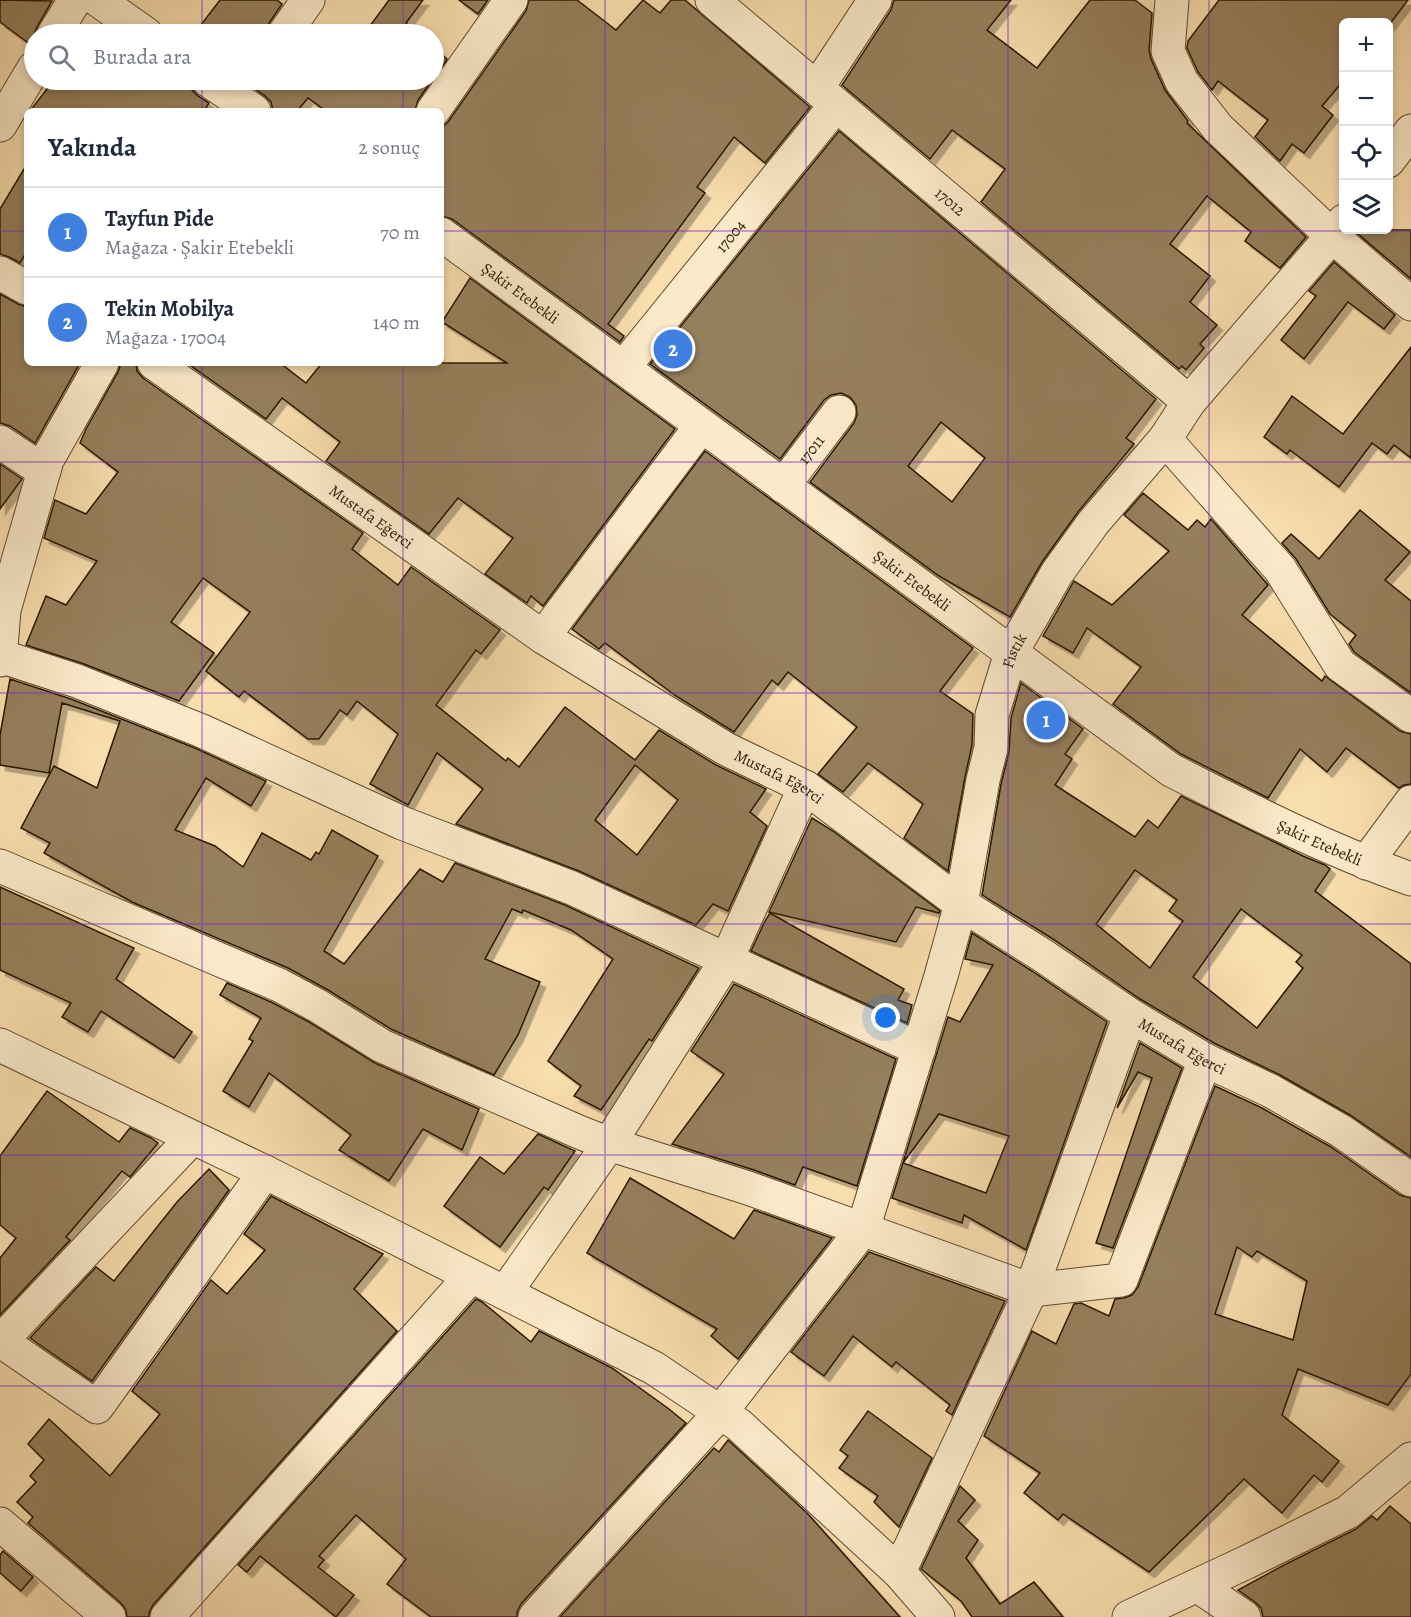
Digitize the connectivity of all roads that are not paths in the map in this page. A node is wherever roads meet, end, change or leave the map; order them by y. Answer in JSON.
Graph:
{"nodes":[{"id":1,"x":75,"y":0,"type":"edge"},
{"id":2,"x":98,"y":0,"type":"edge"},
{"id":3,"x":308,"y":0,"type":"edge"},
{"id":4,"x":511,"y":0,"type":"edge"},
{"id":5,"x":712,"y":0,"type":"edge"},
{"id":6,"x":875,"y":0,"type":"edge"},
{"id":7,"x":1172,"y":0,"type":"edge"},
{"id":8,"x":60,"y":24,"type":"edge"},
{"id":9,"x":132,"y":24,"type":"edge"},
{"id":10,"x":291,"y":24,"type":"edge"},
{"id":11,"x":24,"y":85,"type":"edge"},
{"id":12,"x":226,"y":90,"type":"edge"},
{"id":13,"x":827,"y":96,"type":"junction"},
{"id":14,"x":244,"y":100,"type":"edge"},
{"id":15,"x":436,"y":108,"type":"edge"},
{"id":16,"x":0,"y":125,"type":"edge"},
{"id":17,"x":1411,"y":131,"type":"edge"},
{"id":18,"x":1393,"y":156,"type":"edge"},
{"id":19,"x":1338,"y":229,"type":"edge"},
{"id":20,"x":444,"y":236,"type":"edge"},
{"id":21,"x":0,"y":273,"type":"edge"},
{"id":22,"x":24,"y":286,"type":"edge"},
{"id":23,"x":1411,"y":304,"type":"edge"},
{"id":24,"x":100,"y":366,"type":"edge"},
{"id":25,"x":158,"y":366,"type":"edge"},
{"id":26,"x":623,"y":368,"type":"junction"},
{"id":27,"x":1189,"y":402,"type":"junction"},
{"id":28,"x":839,"y":412,"type":"dead end"},
{"id":29,"x":701,"y":426,"type":"junction"},
{"id":30,"x":1165,"y":439,"type":"junction"},
{"id":31,"x":0,"y":442,"type":"edge"},
{"id":32,"x":44,"y":471,"type":"junction"},
{"id":33,"x":783,"y":486,"type":"junction"},
{"id":34,"x":543,"y":637,"type":"junction"},
{"id":35,"x":1011,"y":653,"type":"junction"},
{"id":36,"x":0,"y":658,"type":"edge"},
{"id":37,"x":1411,"y":716,"type":"edge"},
{"id":38,"x":805,"y":787,"type":"junction"},
{"id":39,"x":1411,"y":802,"type":"edge"},
{"id":40,"x":1366,"y":863,"type":"junction"},
{"id":41,"x":0,"y":866,"type":"edge"},
{"id":42,"x":1411,"y":879,"type":"edge"},
{"id":43,"x":961,"y":904,"type":"junction"},
{"id":44,"x":727,"y":959,"type":"junction"},
{"id":45,"x":1130,"y":1015,"type":"junction"},
{"id":46,"x":0,"y":1045,"type":"edge"},
{"id":47,"x":919,"y":1049,"type":"junction"},
{"id":48,"x":1205,"y":1060,"type":"junction"},
{"id":49,"x":192,"y":1138,"type":"junction"},
{"id":50,"x":609,"y":1144,"type":"junction"},
{"id":51,"x":265,"y":1172,"type":"junction"},
{"id":52,"x":1411,"y":1180,"type":"edge"},
{"id":53,"x":864,"y":1229,"type":"junction"},
{"id":54,"x":471,"y":1276,"type":"junction"},
{"id":55,"x":1031,"y":1290,"type":"junction"},
{"id":56,"x":505,"y":1293,"type":"junction"},
{"id":57,"x":0,"y":1341,"type":"edge"},
{"id":58,"x":720,"y":1413,"type":"junction"},
{"id":59,"x":1411,"y":1459,"type":"edge"},
{"id":60,"x":0,"y":1524,"type":"edge"},
{"id":61,"x":899,"y":1572,"type":"junction"},
{"id":62,"x":1198,"y":1586,"type":"junction"},
{"id":63,"x":109,"y":1617,"type":"edge"},
{"id":64,"x":167,"y":1617,"type":"edge"},
{"id":65,"x":535,"y":1617,"type":"edge"},
{"id":66,"x":938,"y":1617,"type":"edge"},
{"id":67,"x":1129,"y":1617,"type":"edge"},
{"id":68,"x":1244,"y":1617,"type":"edge"}],
"edges":[{"from":1,"to":8,"type":"street"},
{"from":2,"to":9,"type":"street"},
{"from":3,"to":10,"type":"street"},
{"from":4,"to":15,"type":"street"},
{"from":5,"to":13,"type":"street","name":"17012"},
{"from":6,"to":13,"type":"street","name":"17004"},
{"from":7,"to":19,"type":"street"},
{"from":11,"to":16,"type":"street"},
{"from":12,"to":14,"type":"street"},
{"from":13,"to":26,"type":"street","name":"17004"},
{"from":13,"to":27,"type":"street","name":"17012"},
{"from":17,"to":18,"type":"street"},
{"from":19,"to":23,"type":"street"},
{"from":19,"to":27,"type":"street","name":"Fıstık"},
{"from":20,"to":26,"type":"street","name":"Şakir Etebekli"},
{"from":21,"to":22,"type":"street"},
{"from":24,"to":32,"type":"street"},
{"from":25,"to":34,"type":"street","name":"Mustafa Eğerci"},
{"from":26,"to":29,"type":"street","name":"Şakir Etebekli"},
{"from":27,"to":30,"type":"street","name":"Fıstık"},
{"from":28,"to":33,"type":"street","name":"17011"},
{"from":29,"to":33,"type":"street","name":"Şakir Etebekli"},
{"from":29,"to":34,"type":"street"},
{"from":30,"to":35,"type":"street","name":"Fıstık"},
{"from":30,"to":37,"type":"street"},
{"from":31,"to":32,"type":"street"},
{"from":32,"to":36,"type":"street"},
{"from":33,"to":35,"type":"street","name":"Şakir Etebekli"},
{"from":34,"to":38,"type":"street","name":"Mustafa Eğerci"},
{"from":35,"to":40,"type":"street","name":"Şakir Etebekli"},
{"from":35,"to":43,"type":"street","name":"Fıstık"},
{"from":36,"to":44,"type":"street"},
{"from":38,"to":43,"type":"street","name":"Mustafa Eğerci"},
{"from":38,"to":44,"type":"street"},
{"from":39,"to":40,"type":"street"},
{"from":40,"to":42,"type":"street","name":"Şakir Etebekli"},
{"from":41,"to":50,"type":"street"},
{"from":43,"to":45,"type":"street","name":"Mustafa Eğerci"},
{"from":43,"to":47,"type":"street","name":"Fıstık"},
{"from":44,"to":47,"type":"street"},
{"from":44,"to":50,"type":"street"},
{"from":45,"to":48,"type":"street","name":"Mustafa Eğerci"},
{"from":45,"to":55,"type":"street"},
{"from":46,"to":49,"type":"street"},
{"from":47,"to":53,"type":"street","name":"Fıstık"},
{"from":48,"to":52,"type":"street","name":"Mustafa Eğerci"},
{"from":48,"to":55,"type":"street"},
{"from":49,"to":51,"type":"street"},
{"from":49,"to":57,"type":"street"},
{"from":50,"to":53,"type":"street"},
{"from":50,"to":56,"type":"street"},
{"from":51,"to":54,"type":"street"},
{"from":51,"to":57,"type":"street"},
{"from":53,"to":55,"type":"street"},
{"from":53,"to":58,"type":"street"},
{"from":54,"to":56,"type":"street"},
{"from":54,"to":64,"type":"street"},
{"from":55,"to":61,"type":"street"},
{"from":56,"to":58,"type":"street"},
{"from":58,"to":61,"type":"street"},
{"from":58,"to":65,"type":"street"},
{"from":59,"to":62,"type":"street"},
{"from":60,"to":63,"type":"street"},
{"from":61,"to":66,"type":"street"},
{"from":62,"to":67,"type":"street"},
{"from":62,"to":68,"type":"street"}]}
